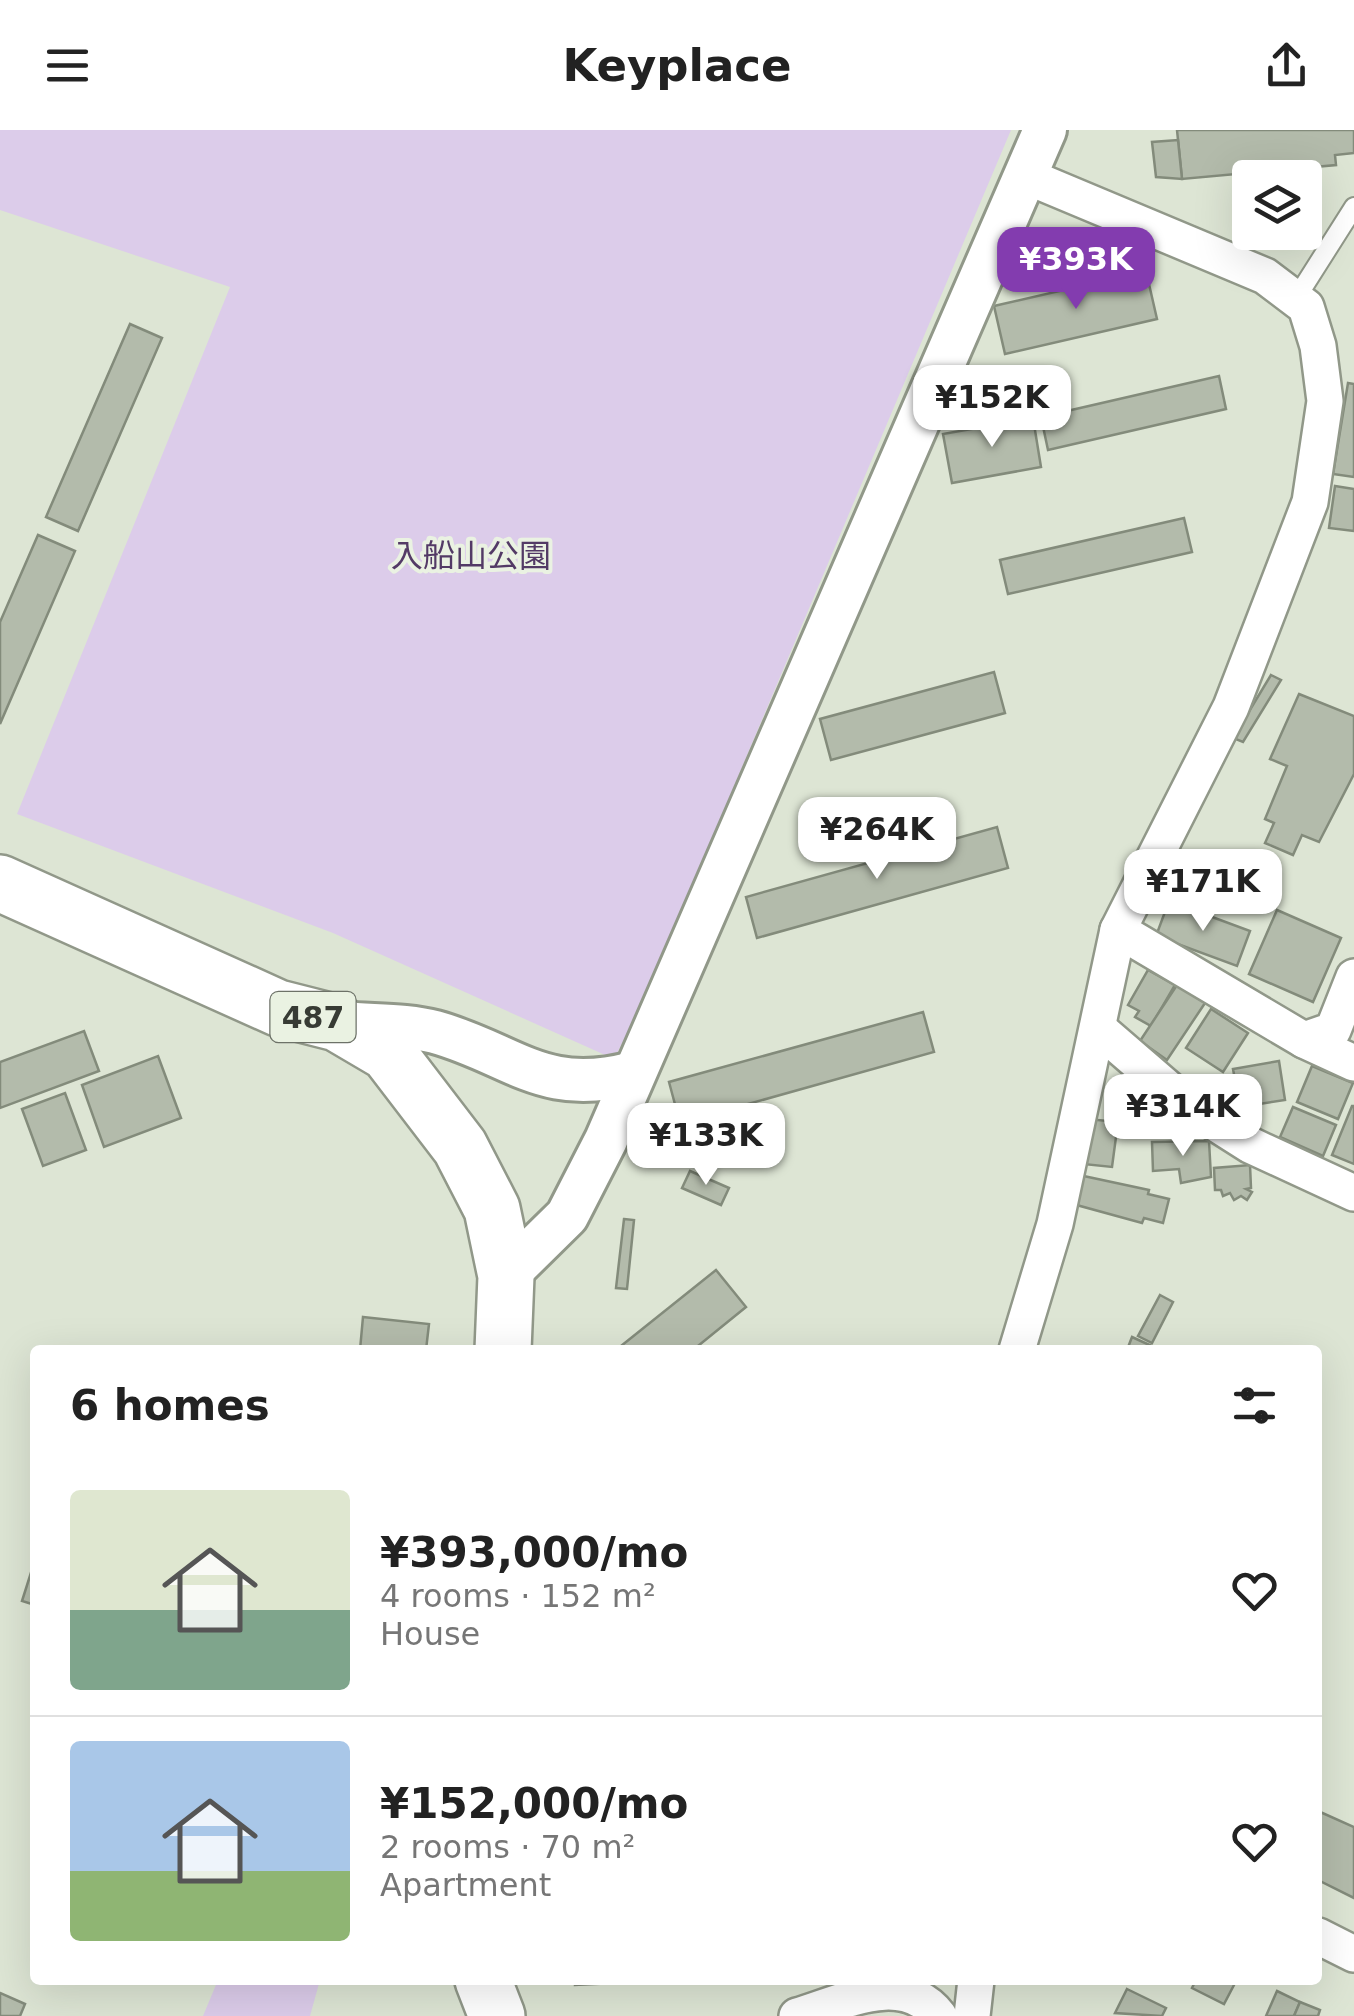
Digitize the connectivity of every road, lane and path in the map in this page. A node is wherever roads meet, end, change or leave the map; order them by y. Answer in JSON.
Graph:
{"nodes":[{"id":1,"x":1045,"y":130,"type":"edge"},
{"id":2,"x":1026,"y":176,"type":"junction"},
{"id":3,"x":1354,"y":207,"type":"edge"},
{"id":4,"x":1296,"y":300,"type":"junction"},
{"id":5,"x":0,"y":882,"type":"edge"},
{"id":6,"x":1118,"y":930,"type":"junction"},
{"id":7,"x":1354,"y":977,"type":"edge"},
{"id":8,"x":337,"y":1023,"type":"junction"},
{"id":9,"x":1099,"y":1029,"type":"junction"},
{"id":10,"x":1304,"y":1040,"type":"junction"},
{"id":11,"x":1354,"y":1063,"type":"edge"},
{"id":12,"x":633,"y":1072,"type":"junction"},
{"id":13,"x":1354,"y":1193,"type":"edge"},
{"id":14,"x":506,"y":1276,"type":"junction"},
{"id":15,"x":504,"y":1345,"type":"edge"},
{"id":16,"x":1019,"y":1345,"type":"edge"},
{"id":17,"x":1322,"y":1938,"type":"edge"},
{"id":18,"x":1354,"y":1954,"type":"edge"},
{"id":19,"x":486,"y":1985,"type":"edge"},
{"id":20,"x":975,"y":1985,"type":"edge"},
{"id":21,"x":497,"y":2016,"type":"edge"},
{"id":22,"x":797,"y":2016,"type":"edge"},
{"id":23,"x":939,"y":2016,"type":"edge"},
{"id":24,"x":972,"y":2016,"type":"edge"}],
"edges":[{"from":1,"to":2,"type":"street"},
{"from":2,"to":4,"type":"street"},
{"from":2,"to":12,"type":"street"},
{"from":3,"to":4,"type":"lane"},
{"from":4,"to":6,"type":"street"},
{"from":5,"to":8,"type":"highway","number":"487"},
{"from":6,"to":9,"type":"street"},
{"from":6,"to":10,"type":"street"},
{"from":7,"to":10,"type":"street"},
{"from":8,"to":12,"type":"street"},
{"from":8,"to":14,"type":"highway","number":"487"},
{"from":9,"to":13,"type":"street"},
{"from":9,"to":16,"type":"street"},
{"from":10,"to":11,"type":"street"},
{"from":12,"to":14,"type":"street"},
{"from":14,"to":15,"type":"highway","number":"487"},
{"from":17,"to":18,"type":"street"},
{"from":19,"to":21,"type":"highway"},
{"from":20,"to":24,"type":"street"},
{"from":22,"to":23,"type":"street"}]}
